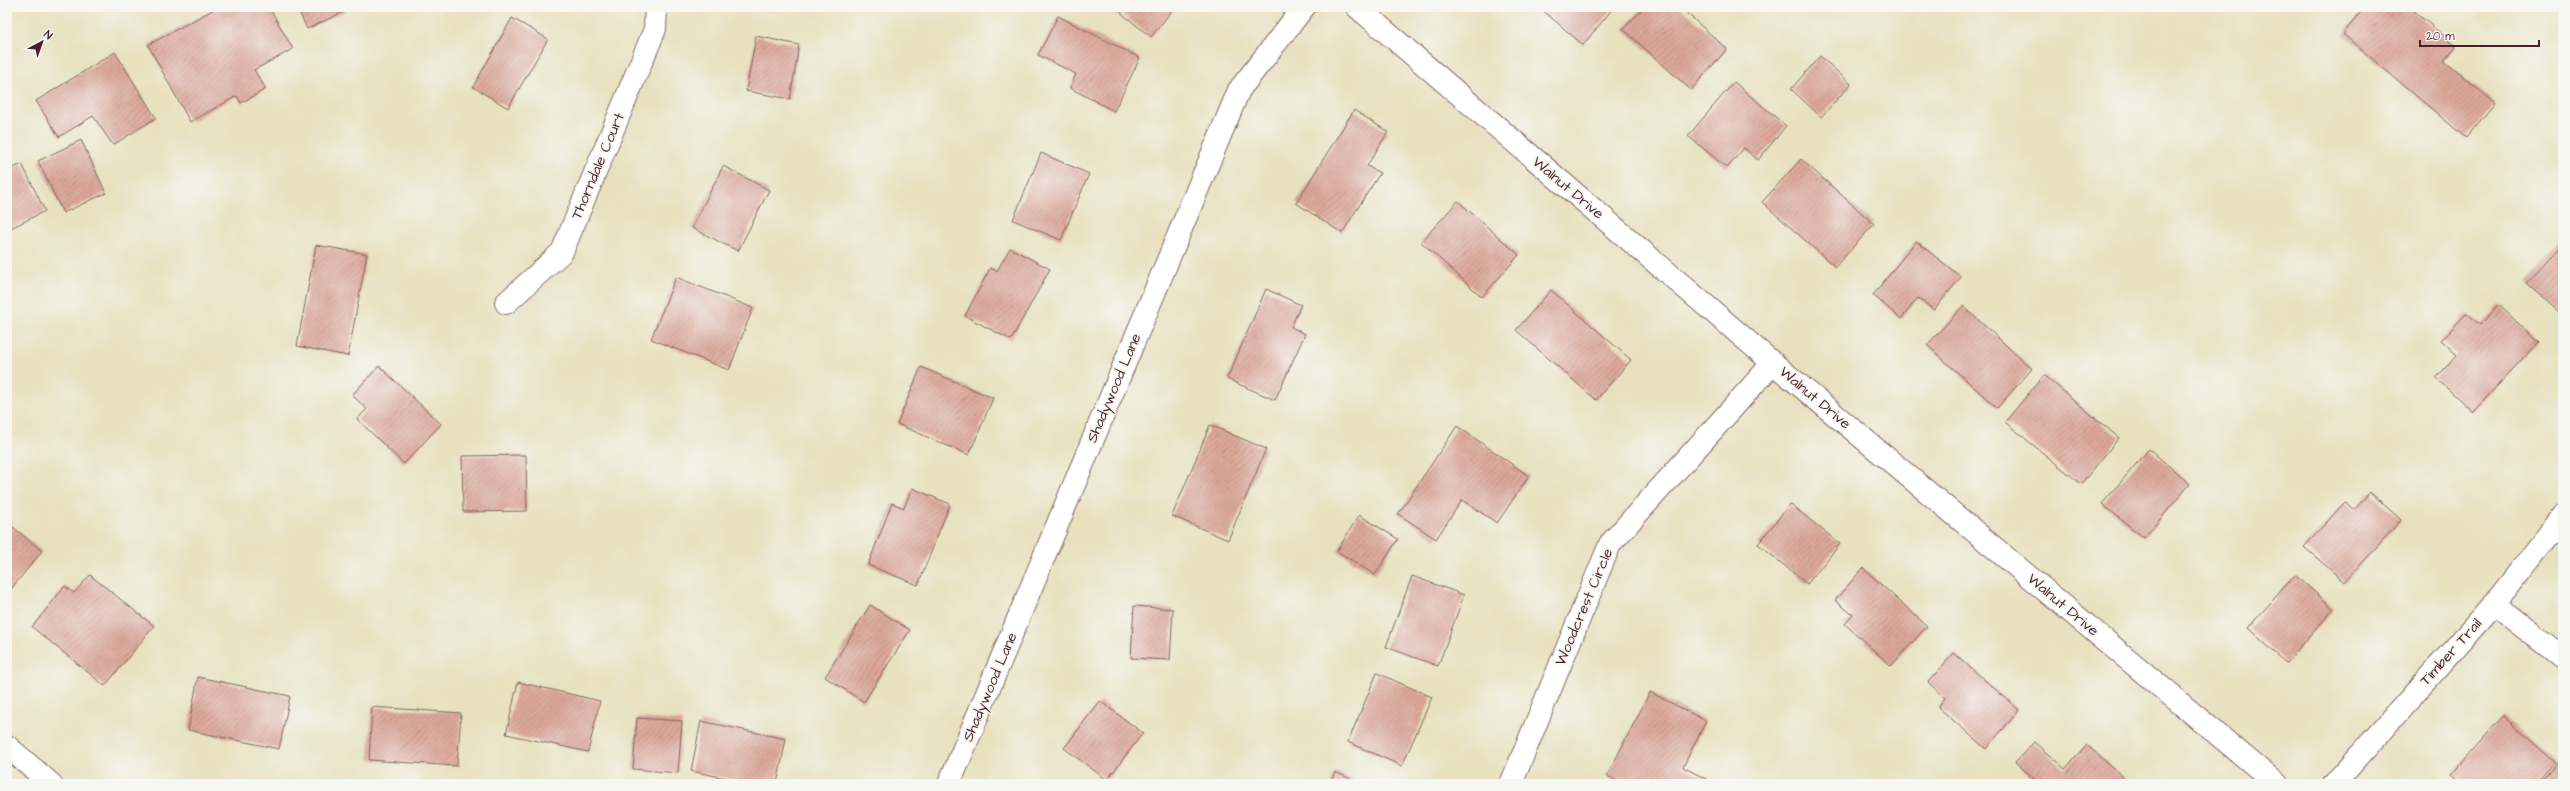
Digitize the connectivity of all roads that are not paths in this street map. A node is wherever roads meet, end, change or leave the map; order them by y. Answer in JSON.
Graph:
{"nodes":[{"id":1,"x":656,"y":7,"type":"edge"},
{"id":2,"x":1304,"y":7,"type":"edge"},
{"id":3,"x":1356,"y":7,"type":"edge"},
{"id":4,"x":506,"y":303,"type":"dead end"},
{"id":5,"x":1773,"y":363,"type":"junction"},
{"id":6,"x":2563,"y":516,"type":"edge"},
{"id":7,"x":2494,"y":604,"type":"junction"},
{"id":8,"x":2563,"y":658,"type":"edge"},
{"id":9,"x":7,"y":746,"type":"edge"},
{"id":10,"x":51,"y":784,"type":"edge"},
{"id":11,"x":949,"y":784,"type":"edge"},
{"id":12,"x":1511,"y":784,"type":"edge"},
{"id":13,"x":2277,"y":784,"type":"edge"},
{"id":14,"x":2334,"y":784,"type":"edge"}],
"edges":[{"from":1,"to":4,"type":"street","name":"Thorndale Court"},
{"from":2,"to":11,"type":"street","name":"Shadywood Lane"},
{"from":3,"to":5,"type":"street","name":"Walnut Drive"},
{"from":5,"to":12,"type":"street","name":"Woodcrest Circle"},
{"from":5,"to":13,"type":"street","name":"Walnut Drive"},
{"from":6,"to":7,"type":"street","name":"Timber Trail"},
{"from":7,"to":8,"type":"street"},
{"from":7,"to":14,"type":"street","name":"Timber Trail"},
{"from":9,"to":10,"type":"street"}]}
